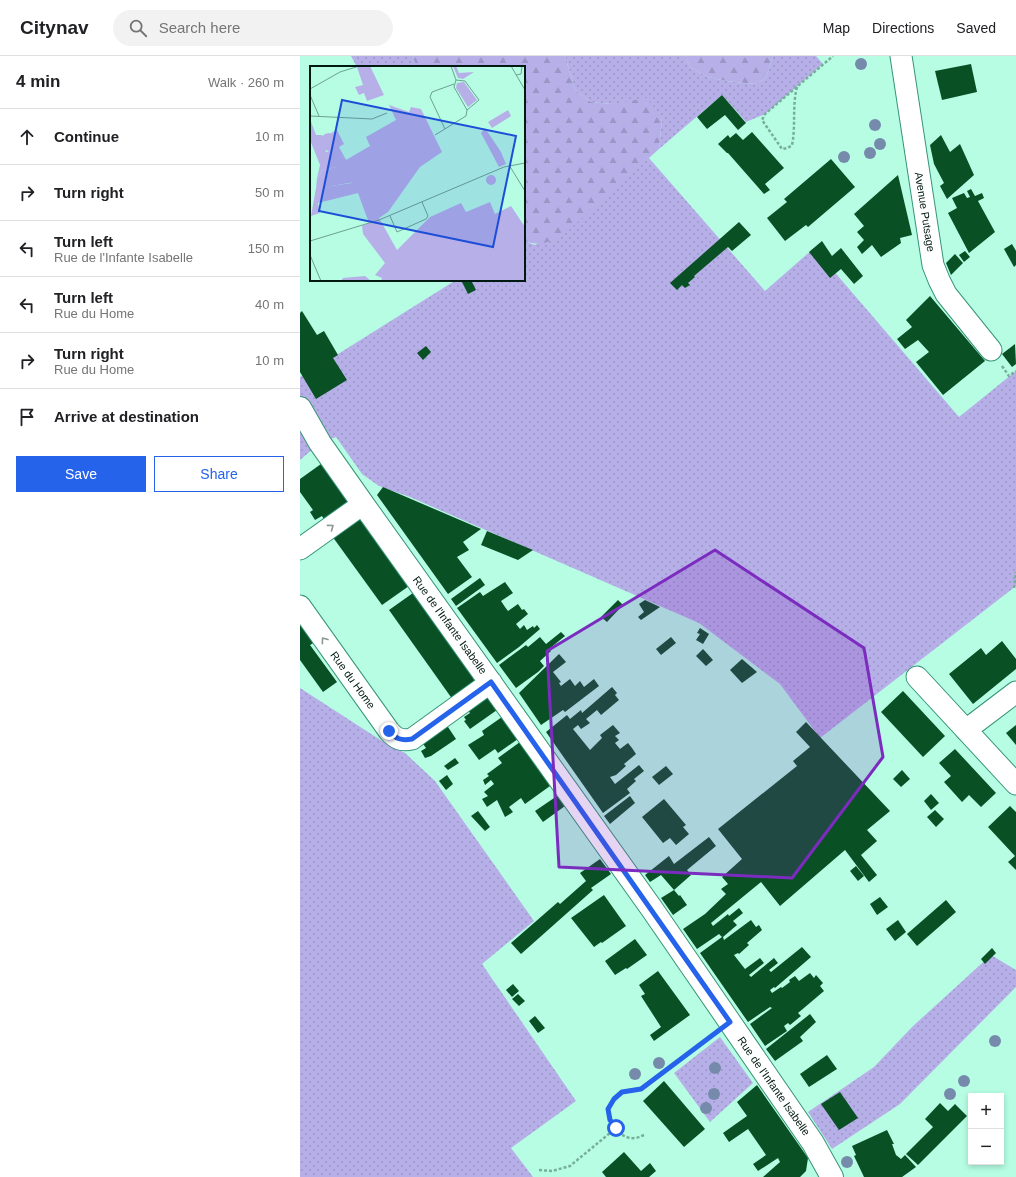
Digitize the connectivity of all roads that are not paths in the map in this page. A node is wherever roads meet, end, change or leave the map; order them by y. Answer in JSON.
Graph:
{"nodes":[{"id":1,"x":901,"y":56,"type":"edge"},
{"id":2,"x":991,"y":350,"type":"dead end"},
{"id":3,"x":300,"y":408,"type":"edge"},
{"id":4,"x":363,"y":504,"type":"junction"},
{"id":5,"x":300,"y":549,"type":"edge"},
{"id":6,"x":300,"y":606,"type":"edge"},
{"id":7,"x":917,"y":677,"type":"dead end"},
{"id":8,"x":491,"y":682,"type":"junction"},
{"id":9,"x":1016,"y":692,"type":"edge"},
{"id":10,"x":966,"y":730,"type":"junction"},
{"id":11,"x":1016,"y":784,"type":"edge"},
{"id":12,"x":827,"y":1175,"type":"edge"}],
"edges":[{"from":1,"to":2,"type":"street","name":"Avenue Putsage"},
{"from":3,"to":4,"type":"street","name":"Rue de l'Infante Isabelle"},
{"from":5,"to":4,"type":"street","one_way":true},
{"from":4,"to":8,"type":"street","name":"Rue de l'Infante Isabelle"},
{"from":8,"to":6,"type":"street","name":"Rue du Home","one_way":true},
{"from":7,"to":10,"type":"street"},
{"from":8,"to":12,"type":"street","name":"Rue de l'Infante Isabelle"},
{"from":9,"to":10,"type":"street"},
{"from":10,"to":11,"type":"street"}]}
